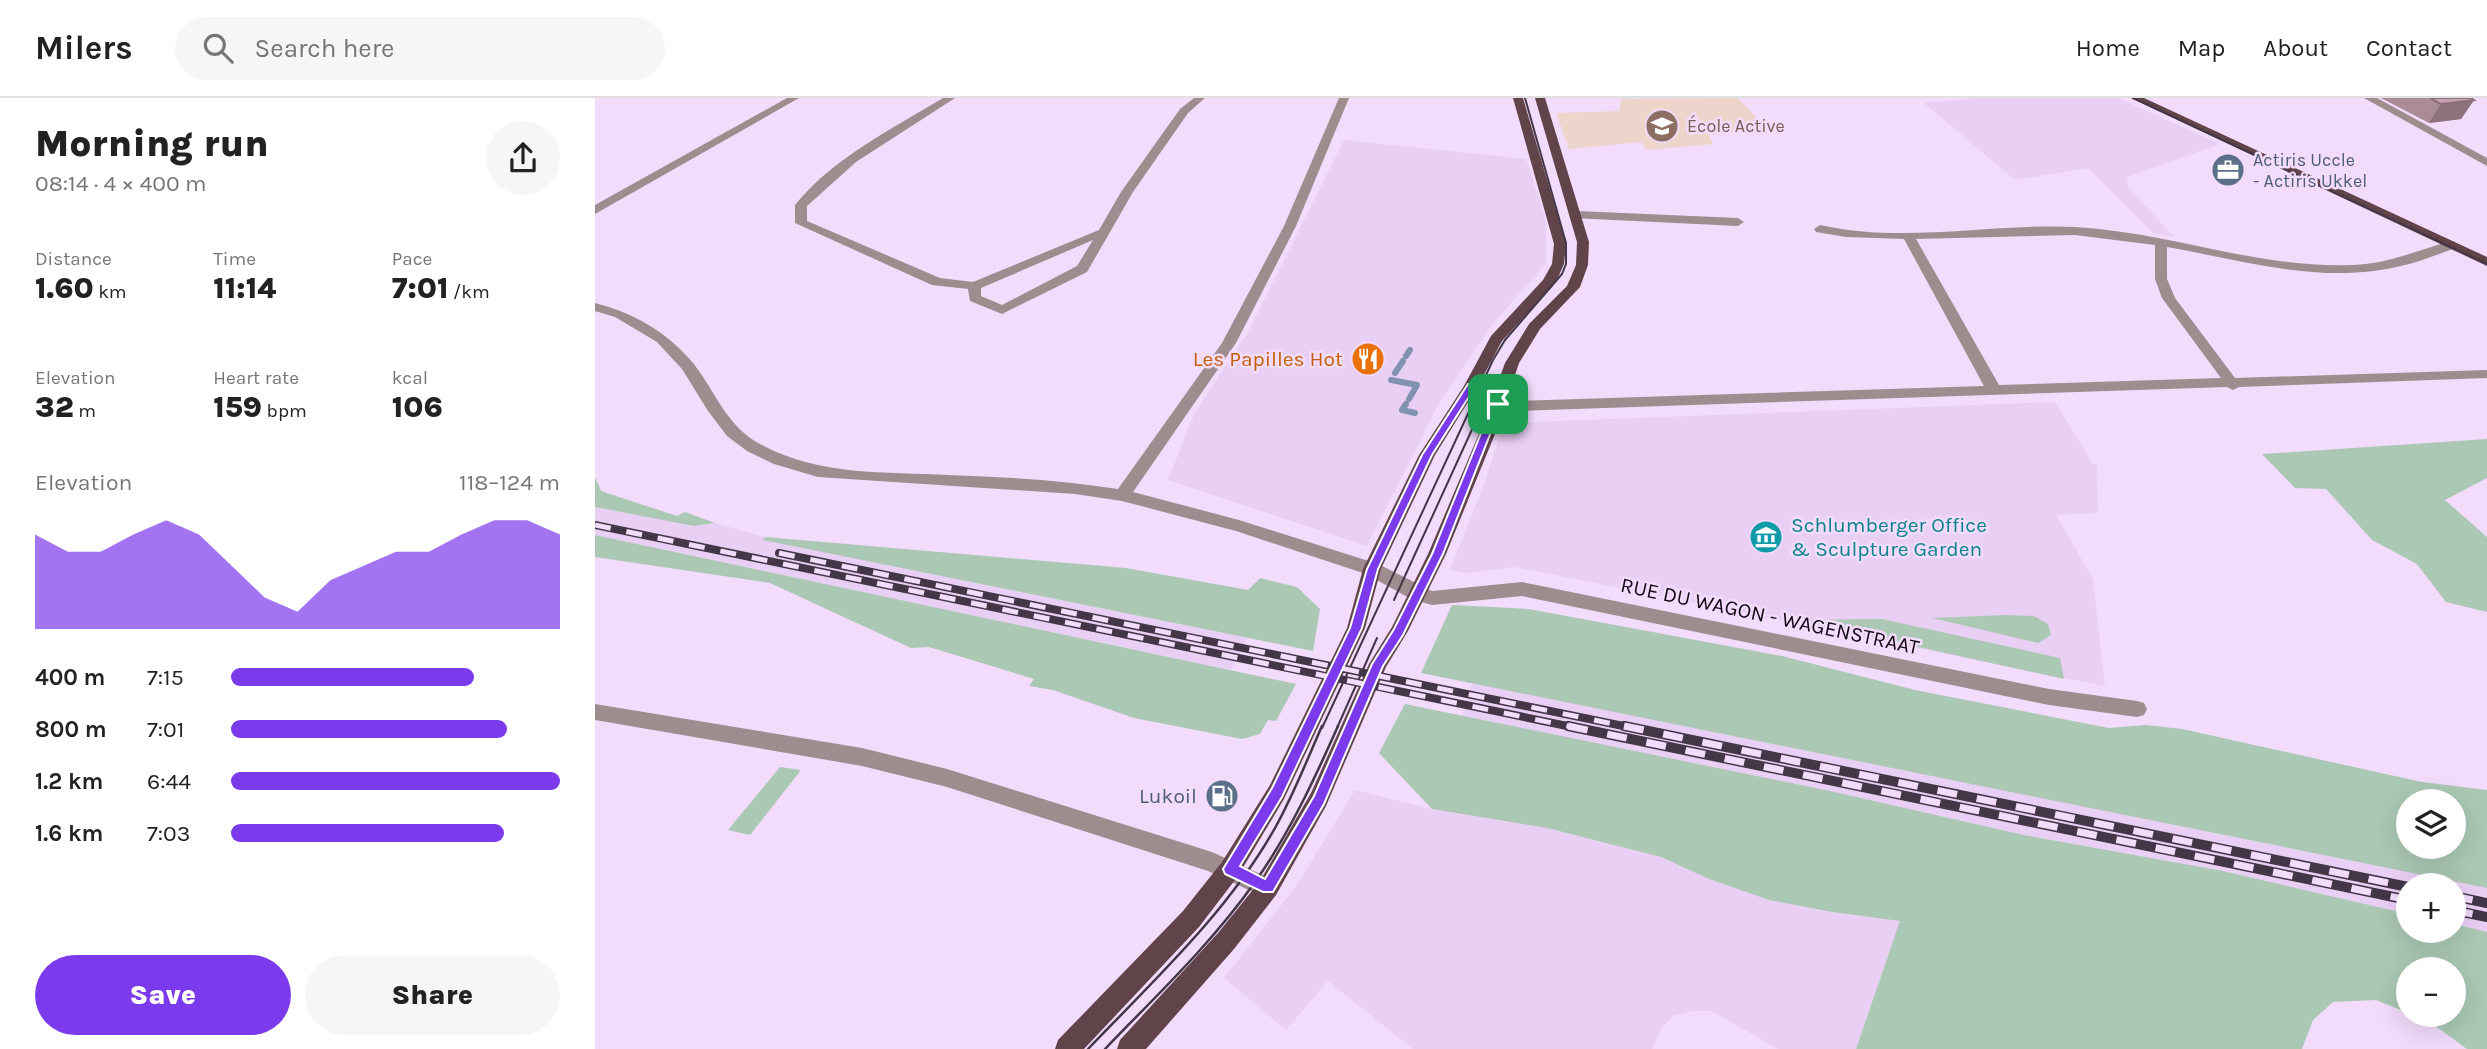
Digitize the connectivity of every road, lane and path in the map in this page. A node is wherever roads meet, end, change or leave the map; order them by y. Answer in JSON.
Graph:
{"nodes":[{"id":1,"x":794,"y":98,"type":"edge"},
{"id":2,"x":950,"y":98,"type":"edge"},
{"id":3,"x":1200,"y":98,"type":"edge"},
{"id":4,"x":1345,"y":98,"type":"edge"},
{"id":5,"x":1518,"y":98,"type":"edge"},
{"id":6,"x":1540,"y":98,"type":"edge"},
{"id":7,"x":2136,"y":98,"type":"edge"},
{"id":8,"x":2369,"y":98,"type":"edge"},
{"id":9,"x":2487,"y":163,"type":"edge"},
{"id":10,"x":595,"y":210,"type":"edge"},
{"id":11,"x":1576,"y":215,"type":"junction"},
{"id":12,"x":1738,"y":222,"type":"dead end"},
{"id":13,"x":1820,"y":229,"type":"dead end"},
{"id":14,"x":1102,"y":233,"type":"junction"},
{"id":15,"x":1908,"y":235,"type":"junction"},
{"id":16,"x":2161,"y":242,"type":"junction"},
{"id":17,"x":2451,"y":245,"type":"junction"},
{"id":18,"x":2487,"y":262,"type":"edge"},
{"id":19,"x":974,"y":286,"type":"junction"},
{"id":20,"x":595,"y":307,"type":"edge"},
{"id":21,"x":2487,"y":374,"type":"edge"},
{"id":22,"x":2233,"y":385,"type":"junction"},
{"id":23,"x":1471,"y":386,"type":"junction"},
{"id":24,"x":1995,"y":392,"type":"junction"},
{"id":25,"x":1498,"y":404,"type":"junction"},
{"id":26,"x":1122,"y":495,"type":"junction"},
{"id":27,"x":1372,"y":569,"type":"junction"},
{"id":28,"x":1417,"y":594,"type":"junction"},
{"id":29,"x":2137,"y":709,"type":"dead end"},
{"id":30,"x":595,"y":712,"type":"edge"},
{"id":31,"x":1230,"y":869,"type":"junction"},
{"id":32,"x":1268,"y":888,"type":"junction"},
{"id":33,"x":1067,"y":1049,"type":"edge"},
{"id":34,"x":1129,"y":1049,"type":"edge"}],
"edges":[{"from":1,"to":10,"type":"street"},
{"from":2,"to":19,"type":"street"},
{"from":3,"to":14,"type":"street"},
{"from":4,"to":26,"type":"street"},
{"from":5,"to":23,"type":"main road"},
{"from":6,"to":11,"type":"main road"},
{"from":7,"to":17,"type":"main road"},
{"from":8,"to":9,"type":"street"},
{"from":11,"to":12,"type":"street"},
{"from":11,"to":25,"type":"main road"},
{"from":13,"to":15,"type":"street"},
{"from":14,"to":19,"type":"street"},
{"from":14,"to":19,"type":"street"},
{"from":15,"to":16,"type":"street"},
{"from":15,"to":24,"type":"street"},
{"from":16,"to":17,"type":"street"},
{"from":16,"to":22,"type":"street"},
{"from":17,"to":18,"type":"main road"},
{"from":20,"to":26,"type":"street","name":"RUE DU WAGON - WAGENSTRAAT"},
{"from":21,"to":22,"type":"street"},
{"from":22,"to":24,"type":"street"},
{"from":23,"to":25,"type":"street"},
{"from":23,"to":27,"type":"main road"},
{"from":24,"to":25,"type":"street"},
{"from":25,"to":28,"type":"main road"},
{"from":26,"to":27,"type":"street","name":"RUE DU WAGON - WAGENSTRAAT"},
{"from":27,"to":28,"type":"street","name":"RUE DU WAGON - WAGENSTRAAT"},
{"from":27,"to":31,"type":"main road"},
{"from":28,"to":29,"type":"street","name":"RUE DU WAGON - WAGENSTRAAT"},
{"from":28,"to":32,"type":"main road"},
{"from":30,"to":31,"type":"street"},
{"from":31,"to":32,"type":"street"},
{"from":31,"to":33,"type":"main road"},
{"from":32,"to":34,"type":"main road"}]}
